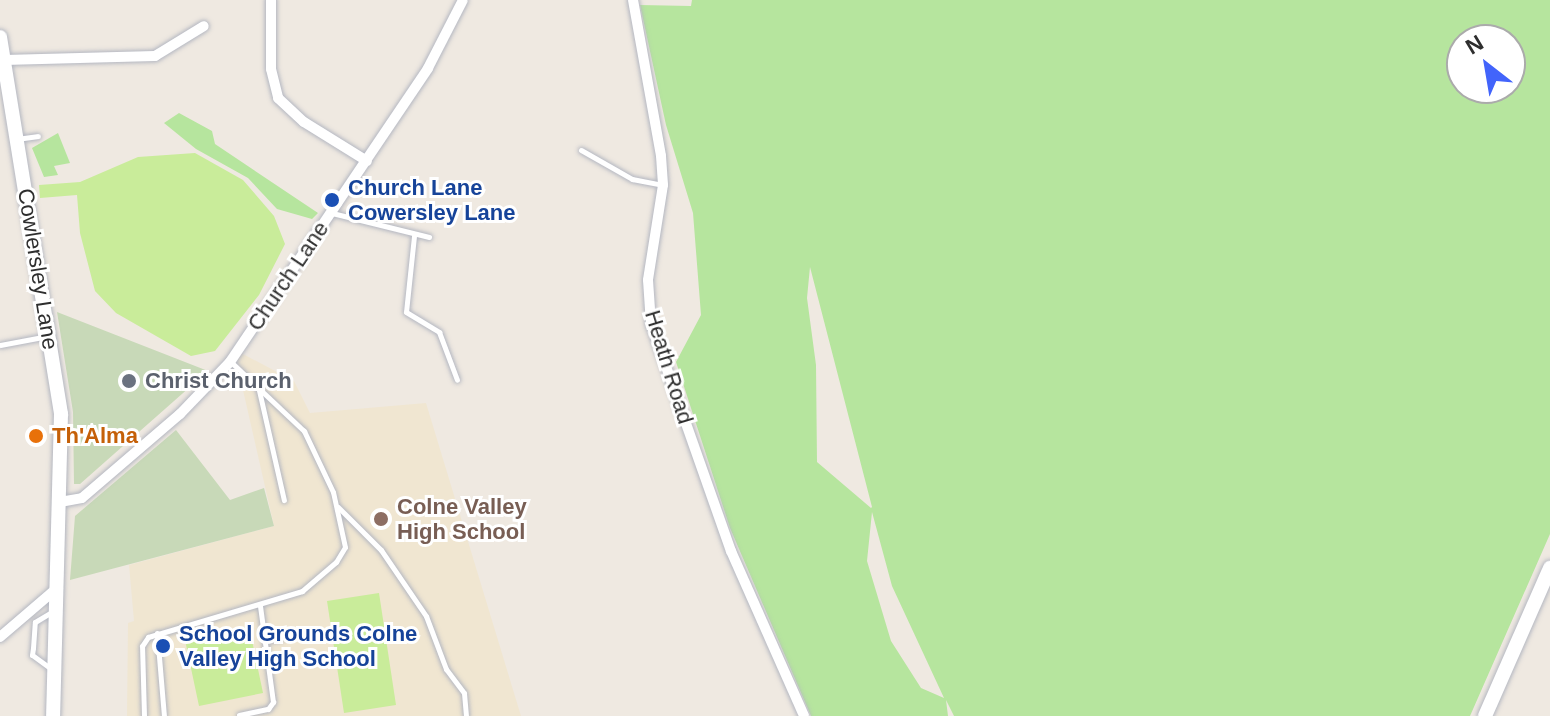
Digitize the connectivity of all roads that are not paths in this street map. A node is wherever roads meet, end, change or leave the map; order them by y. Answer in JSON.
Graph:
{"nodes":[{"id":1,"x":271,"y":0,"type":"edge"},
{"id":2,"x":463,"y":0,"type":"edge"},
{"id":3,"x":633,"y":0,"type":"edge"},
{"id":4,"x":204,"y":26,"type":"dead end"},
{"id":5,"x":0,"y":37,"type":"edge"},
{"id":6,"x":4,"y":60,"type":"junction"},
{"id":7,"x":38,"y":136,"type":"dead end"},
{"id":8,"x":16,"y":139,"type":"junction"},
{"id":9,"x":581,"y":150,"type":"dead end"},
{"id":10,"x":367,"y":161,"type":"junction"},
{"id":11,"x":663,"y":185,"type":"junction"},
{"id":12,"x":332,"y":213,"type":"junction"},
{"id":13,"x":414,"y":236,"type":"junction"},
{"id":14,"x":429,"y":237,"type":"dead end"},
{"id":15,"x":49,"y":336,"type":"junction"},
{"id":16,"x":0,"y":345,"type":"edge"},
{"id":17,"x":230,"y":362,"type":"junction"},
{"id":18,"x":457,"y":380,"type":"dead end"},
{"id":19,"x":258,"y":385,"type":"junction"},
{"id":20,"x":284,"y":500,"type":"dead end"},
{"id":21,"x":60,"y":502,"type":"junction"},
{"id":22,"x":337,"y":507,"type":"junction"},
{"id":23,"x":1550,"y":568,"type":"edge"},
{"id":24,"x":56,"y":587,"type":"junction"},
{"id":25,"x":260,"y":606,"type":"junction"},
{"id":26,"x":55,"y":609,"type":"junction"},
{"id":27,"x":157,"y":633,"type":"junction"},
{"id":28,"x":0,"y":637,"type":"edge"},
{"id":29,"x":281,"y":638,"type":"dead end"},
{"id":30,"x":265,"y":640,"type":"junction"},
{"id":31,"x":54,"y":671,"type":"junction"},
{"id":32,"x":239,"y":715,"type":"edge"},
{"id":33,"x":53,"y":716,"type":"edge"},
{"id":34,"x":144,"y":716,"type":"edge"},
{"id":35,"x":164,"y":716,"type":"edge"},
{"id":36,"x":466,"y":716,"type":"edge"},
{"id":37,"x":804,"y":716,"type":"edge"},
{"id":38,"x":1485,"y":716,"type":"edge"}],
"edges":[{"from":1,"to":10,"type":"street"},
{"from":2,"to":10,"type":"street","name":"Church Lane"},
{"from":3,"to":11,"type":"street","name":"Heath Road"},
{"from":4,"to":6,"type":"street"},
{"from":5,"to":6,"type":"street","name":"Cowlersley Lane"},
{"from":6,"to":8,"type":"street","name":"Cowlersley Lane"},
{"from":7,"to":8,"type":"lane"},
{"from":8,"to":15,"type":"street","name":"Cowlersley Lane"},
{"from":9,"to":11,"type":"lane"},
{"from":10,"to":12,"type":"street","name":"Church Lane"},
{"from":11,"to":37,"type":"street","name":"Heath Road"},
{"from":12,"to":13,"type":"lane"},
{"from":12,"to":17,"type":"street","name":"Church Lane"},
{"from":13,"to":14,"type":"lane"},
{"from":13,"to":18,"type":"lane"},
{"from":15,"to":16,"type":"lane"},
{"from":15,"to":21,"type":"street","name":"Cowlersley Lane"},
{"from":17,"to":19,"type":"lane"},
{"from":17,"to":21,"type":"street","name":"Church Lane"},
{"from":19,"to":20,"type":"lane"},
{"from":19,"to":22,"type":"lane"},
{"from":21,"to":24,"type":"street","name":"Cowlersley Lane"},
{"from":22,"to":25,"type":"lane"},
{"from":22,"to":36,"type":"lane"},
{"from":23,"to":38,"type":"street"},
{"from":24,"to":26,"type":"street","name":"Cowlersley Lane"},
{"from":24,"to":28,"type":"street"},
{"from":25,"to":27,"type":"lane"},
{"from":25,"to":30,"type":"lane"},
{"from":26,"to":31,"type":"street","name":"Cowlersley Lane"},
{"from":26,"to":31,"type":"lane"},
{"from":27,"to":34,"type":"lane"},
{"from":27,"to":35,"type":"lane"},
{"from":29,"to":30,"type":"lane"},
{"from":30,"to":32,"type":"lane"},
{"from":31,"to":33,"type":"street","name":"Cowlersley Lane"}]}
